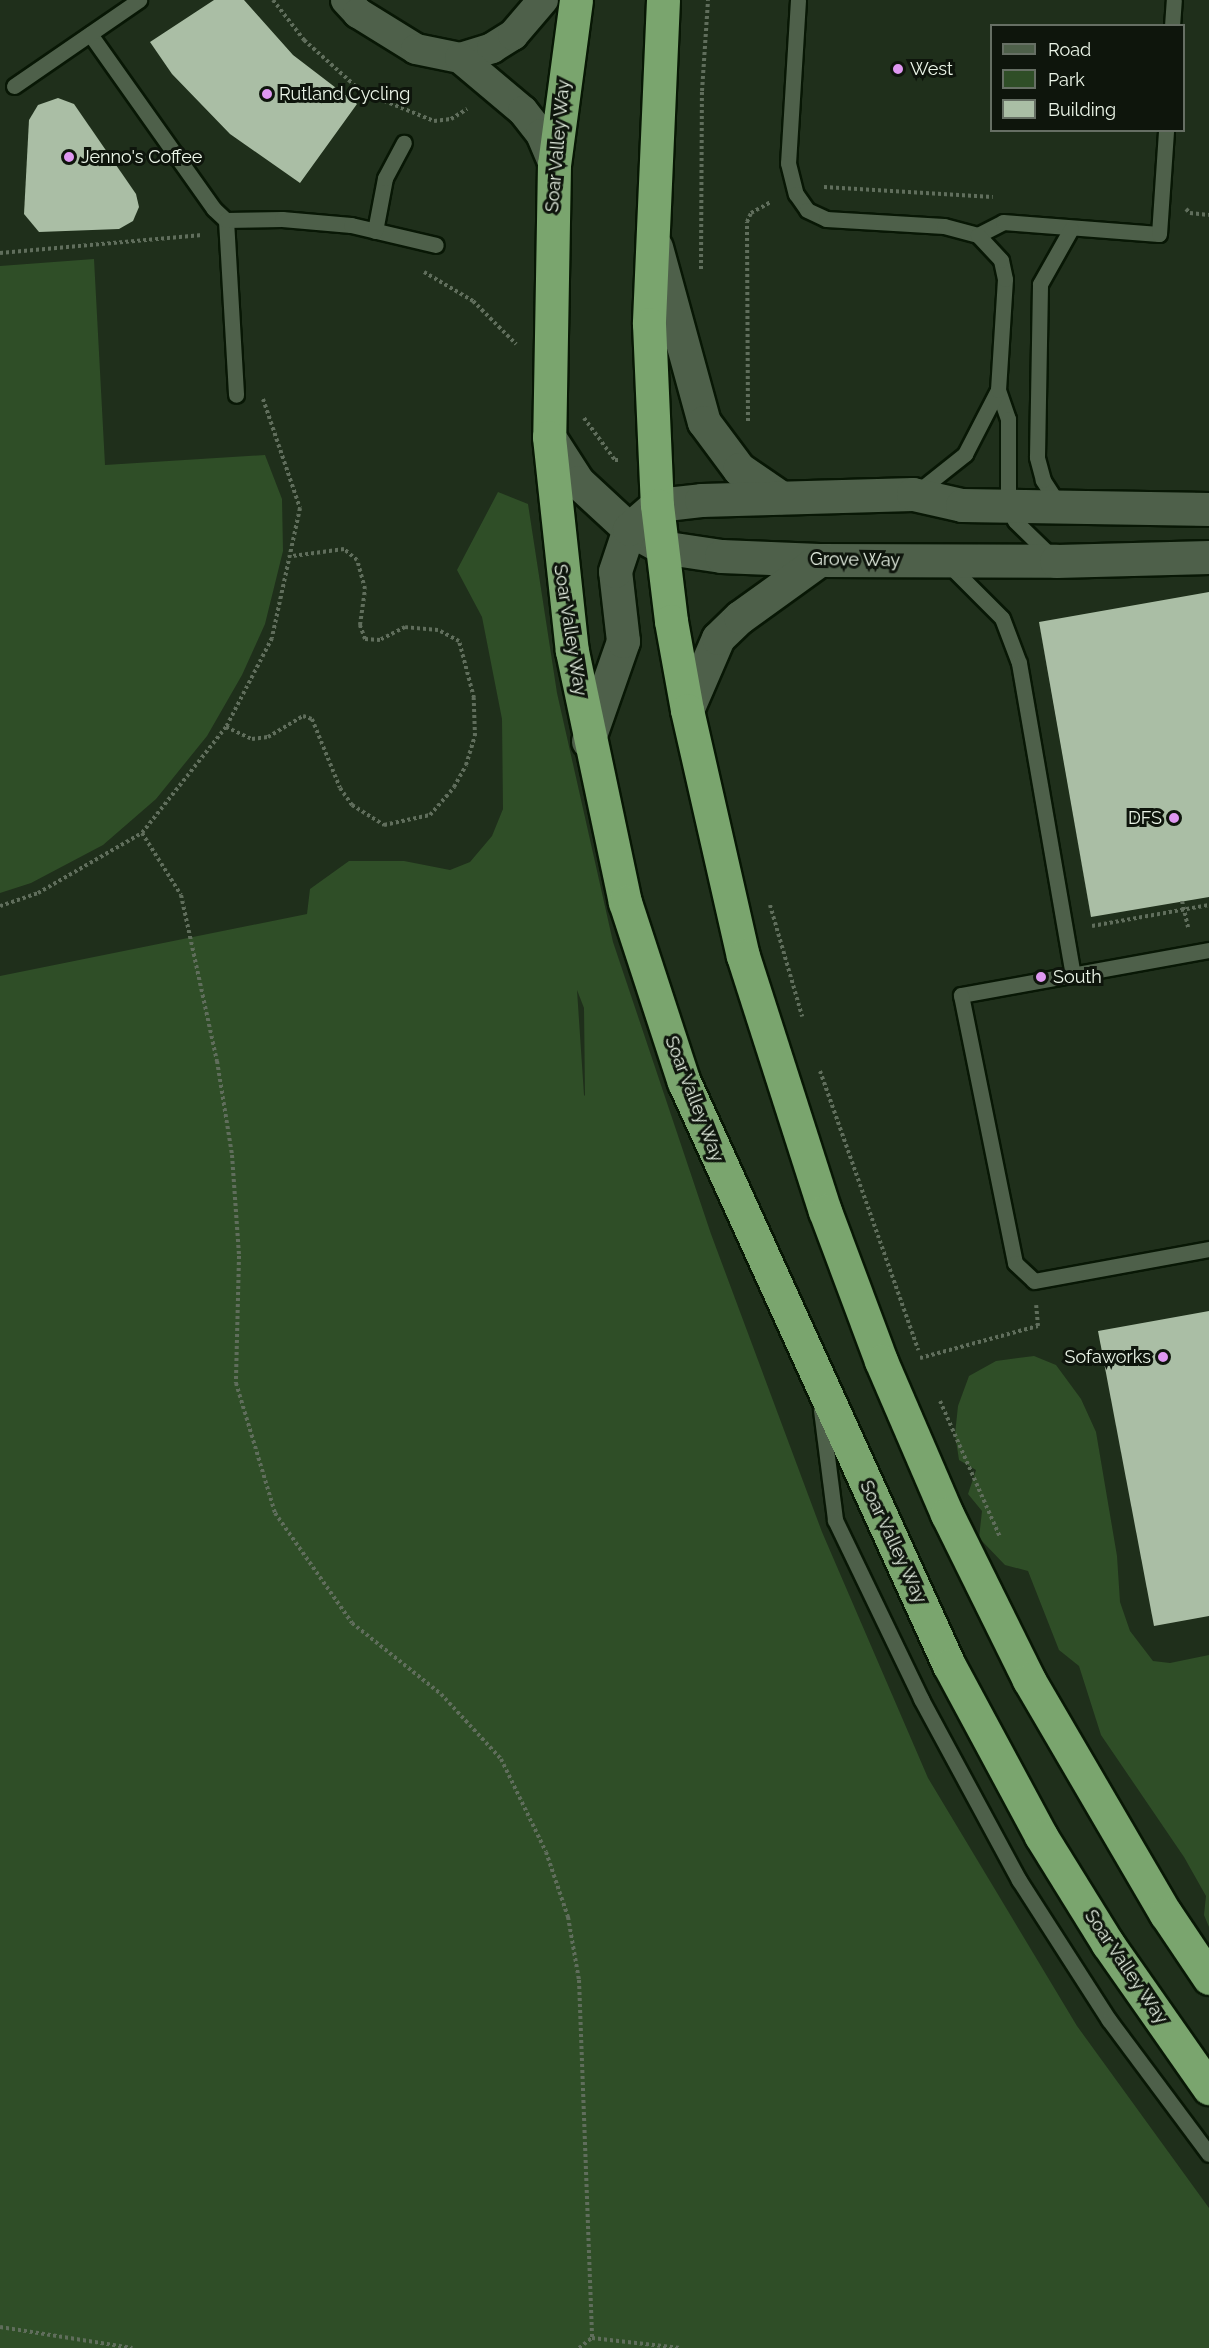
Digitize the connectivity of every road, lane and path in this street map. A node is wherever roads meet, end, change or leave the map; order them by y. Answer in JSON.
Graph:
{"nodes":[{"id":1,"x":140,"y":0,"type":"edge"},
{"id":2,"x":273,"y":0,"type":"edge"},
{"id":3,"x":346,"y":0,"type":"edge"},
{"id":4,"x":543,"y":0,"type":"edge"},
{"id":5,"x":576,"y":0,"type":"edge"},
{"id":6,"x":663,"y":0,"type":"edge"},
{"id":7,"x":708,"y":0,"type":"edge"},
{"id":8,"x":798,"y":0,"type":"edge"},
{"id":9,"x":1174,"y":0,"type":"edge"},
{"id":10,"x":1172,"y":24,"type":"edge"},
{"id":11,"x":90,"y":34,"type":"junction"},
{"id":12,"x":460,"y":58,"type":"junction"},
{"id":13,"x":14,"y":86,"type":"dead end"},
{"id":14,"x":474,"y":106,"type":"dead end"},
{"id":15,"x":1166,"y":132,"type":"edge"},
{"id":16,"x":404,"y":143,"type":"dead end"},
{"id":17,"x":554,"y":164,"type":"junction"},
{"id":18,"x":226,"y":220,"type":"junction"},
{"id":19,"x":1071,"y":229,"type":"junction"},
{"id":20,"x":375,"y":231,"type":"junction"},
{"id":21,"x":978,"y":235,"type":"junction"},
{"id":22,"x":654,"y":237,"type":"junction"},
{"id":23,"x":227,"y":240,"type":"junction"},
{"id":24,"x":436,"y":245,"type":"dead end"},
{"id":25,"x":0,"y":253,"type":"edge"},
{"id":26,"x":416,"y":269,"type":"dead end"},
{"id":27,"x":701,"y":281,"type":"dead end"},
{"id":28,"x":520,"y":348,"type":"dead end"},
{"id":29,"x":998,"y":390,"type":"junction"},
{"id":30,"x":261,"y":393,"type":"dead end"},
{"id":31,"x":236,"y":395,"type":"dead end"},
{"id":32,"x":549,"y":437,"type":"junction"},
{"id":33,"x":913,"y":494,"type":"junction"},
{"id":34,"x":780,"y":497,"type":"junction"},
{"id":35,"x":657,"y":505,"type":"junction"},
{"id":36,"x":1008,"y":505,"type":"junction"},
{"id":37,"x":1059,"y":505,"type":"junction"},
{"id":38,"x":1209,"y":509,"type":"edge"},
{"id":39,"x":628,"y":530,"type":"junction"},
{"id":40,"x":661,"y":547,"type":"junction"},
{"id":41,"x":292,"y":556,"type":"junction"},
{"id":42,"x":1209,"y":557,"type":"edge"},
{"id":43,"x":819,"y":560,"type":"junction"},
{"id":44,"x":945,"y":561,"type":"junction"},
{"id":45,"x":1056,"y":561,"type":"junction"},
{"id":46,"x":687,"y":710,"type":"junction"},
{"id":47,"x":226,"y":727,"type":"junction"},
{"id":48,"x":588,"y":741,"type":"junction"},
{"id":49,"x":142,"y":833,"type":"junction"},
{"id":50,"x":767,"y":893,"type":"dead end"},
{"id":51,"x":1209,"y":905,"type":"edge"},
{"id":52,"x":0,"y":906,"type":"edge"},
{"id":53,"x":1067,"y":930,"type":"junction"},
{"id":54,"x":1209,"y":950,"type":"edge"},
{"id":55,"x":1073,"y":975,"type":"junction"},
{"id":56,"x":806,"y":1028,"type":"dead end"},
{"id":57,"x":816,"y":1061,"type":"dead end"},
{"id":58,"x":1209,"y":1250,"type":"edge"},
{"id":59,"x":1034,"y":1281,"type":"junction"},
{"id":60,"x":920,"y":1358,"type":"junction"},
{"id":61,"x":925,"y":1369,"type":"dead end"},
{"id":62,"x":816,"y":1376,"type":"junction"},
{"id":63,"x":935,"y":1391,"type":"dead end"},
{"id":64,"x":1002,"y":1539,"type":"dead end"},
{"id":65,"x":1209,"y":1977,"type":"edge"},
{"id":66,"x":1209,"y":2088,"type":"edge"},
{"id":67,"x":1209,"y":2154,"type":"edge"},
{"id":68,"x":0,"y":2327,"type":"edge"},
{"id":69,"x":592,"y":2338,"type":"junction"},
{"id":70,"x":132,"y":2348,"type":"edge"},
{"id":71,"x":579,"y":2348,"type":"edge"},
{"id":72,"x":680,"y":2348,"type":"edge"}],
"edges":[{"from":1,"to":11,"type":"lane"},
{"from":2,"to":14,"type":"path"},
{"from":3,"to":12,"type":"street"},
{"from":4,"to":12,"type":"street"},
{"from":5,"to":17,"type":"highway","name":"Soar Valley Way"},
{"from":6,"to":22,"type":"highway"},
{"from":7,"to":27,"type":"path"},
{"from":8,"to":21,"type":"lane"},
{"from":9,"to":10,"type":"lane"},
{"from":11,"to":13,"type":"lane"},
{"from":11,"to":18,"type":"lane"},
{"from":12,"to":17,"type":"street"},
{"from":15,"to":19,"type":"lane"},
{"from":16,"to":20,"type":"lane"},
{"from":17,"to":32,"type":"highway","name":"Soar Valley Way"},
{"from":18,"to":20,"type":"lane"},
{"from":18,"to":23,"type":"lane"},
{"from":19,"to":21,"type":"lane"},
{"from":19,"to":37,"type":"lane"},
{"from":20,"to":24,"type":"lane"},
{"from":21,"to":29,"type":"lane"},
{"from":22,"to":34,"type":"street"},
{"from":22,"to":35,"type":"highway"},
{"from":23,"to":25,"type":"path"},
{"from":23,"to":31,"type":"lane"},
{"from":26,"to":28,"type":"path"},
{"from":29,"to":33,"type":"lane"},
{"from":29,"to":36,"type":"lane"},
{"from":30,"to":41,"type":"path"},
{"from":32,"to":39,"type":"street","name":"Grove Way"},
{"from":32,"to":48,"type":"highway","name":"Soar Valley Way"},
{"from":33,"to":34,"type":"street"},
{"from":33,"to":36,"type":"street"},
{"from":34,"to":35,"type":"street"},
{"from":35,"to":39,"type":"street"},
{"from":35,"to":40,"type":"highway"},
{"from":36,"to":37,"type":"street"},
{"from":36,"to":45,"type":"lane"},
{"from":37,"to":38,"type":"street"},
{"from":39,"to":40,"type":"street","name":"Grove Way"},
{"from":39,"to":48,"type":"street"},
{"from":40,"to":43,"type":"street","name":"Grove Way"},
{"from":40,"to":46,"type":"highway"},
{"from":41,"to":47,"type":"path"},
{"from":41,"to":47,"type":"path"},
{"from":42,"to":45,"type":"street","name":"Grove Way"},
{"from":43,"to":44,"type":"street","name":"Grove Way"},
{"from":43,"to":46,"type":"street"},
{"from":44,"to":45,"type":"street","name":"Grove Way"},
{"from":44,"to":53,"type":"lane"},
{"from":46,"to":65,"type":"highway"},
{"from":47,"to":49,"type":"path"},
{"from":48,"to":62,"type":"highway","name":"Soar Valley Way"},
{"from":49,"to":52,"type":"path"},
{"from":49,"to":69,"type":"path"},
{"from":50,"to":56,"type":"path"},
{"from":51,"to":53,"type":"path"},
{"from":53,"to":55,"type":"lane"},
{"from":54,"to":55,"type":"lane"},
{"from":55,"to":59,"type":"lane"},
{"from":57,"to":60,"type":"path"},
{"from":58,"to":59,"type":"lane"},
{"from":59,"to":60,"type":"path"},
{"from":60,"to":61,"type":"path"},
{"from":62,"to":66,"type":"highway","name":"Soar Valley Way"},
{"from":62,"to":67,"type":"lane"},
{"from":63,"to":64,"type":"path"},
{"from":68,"to":70,"type":"path"},
{"from":69,"to":71,"type":"path"},
{"from":69,"to":72,"type":"path"}]}
